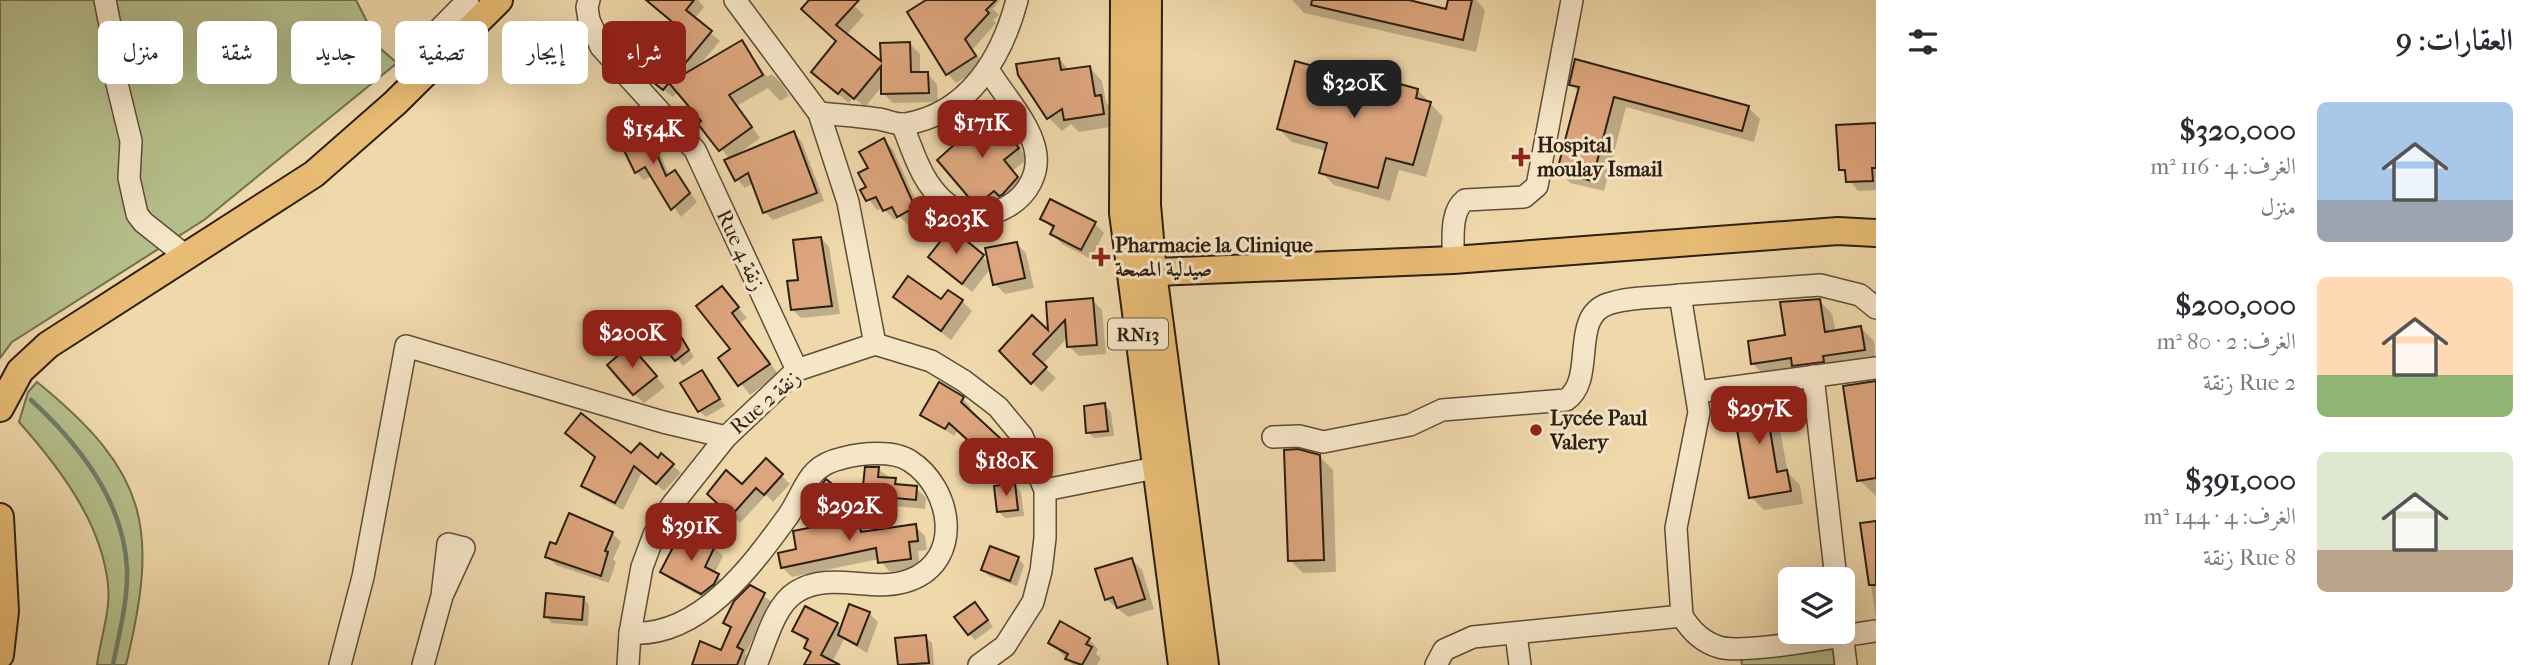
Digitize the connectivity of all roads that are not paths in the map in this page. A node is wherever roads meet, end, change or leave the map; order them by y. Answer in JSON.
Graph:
{"nodes":[{"id":1,"x":105,"y":0,"type":"edge"},
{"id":2,"x":468,"y":0,"type":"edge"},
{"id":3,"x":499,"y":0,"type":"edge"},
{"id":4,"x":589,"y":0,"type":"edge"},
{"id":5,"x":735,"y":0,"type":"edge"},
{"id":6,"x":1017,"y":0,"type":"edge"},
{"id":7,"x":1124,"y":0,"type":"edge"},
{"id":8,"x":1147,"y":0,"type":"edge"},
{"id":9,"x":1572,"y":0,"type":"edge"},
{"id":10,"x":989,"y":71,"type":"junction"},
{"id":11,"x":411,"y":88,"type":"junction"},
{"id":12,"x":820,"y":113,"type":"junction"},
{"id":13,"x":902,"y":124,"type":"junction"},
{"id":14,"x":1876,"y":233,"type":"edge"},
{"id":15,"x":187,"y":257,"type":"junction"},
{"id":16,"x":1453,"y":260,"type":"junction"},
{"id":17,"x":1142,"y":273,"type":"junction"},
{"id":18,"x":1680,"y":295,"type":"junction"},
{"id":19,"x":1876,"y":308,"type":"edge"},
{"id":20,"x":875,"y":344,"type":"junction"},
{"id":21,"x":1876,"y":368,"type":"edge"},
{"id":22,"x":797,"y":370,"type":"junction"},
{"id":23,"x":1813,"y":376,"type":"junction"},
{"id":24,"x":1698,"y":392,"type":"junction"},
{"id":25,"x":0,"y":408,"type":"edge"},
{"id":26,"x":726,"y":437,"type":"junction"},
{"id":27,"x":1273,"y":437,"type":"dead end"},
{"id":28,"x":1155,"y":468,"type":"junction"},
{"id":29,"x":1045,"y":490,"type":"junction"},
{"id":30,"x":0,"y":517,"type":"edge"},
{"id":31,"x":1835,"y":567,"type":"edge"},
{"id":32,"x":442,"y":596,"type":"dead end"},
{"id":33,"x":1682,"y":616,"type":"junction"},
{"id":34,"x":1876,"y":631,"type":"edge"},
{"id":35,"x":630,"y":633,"type":"junction"},
{"id":36,"x":1855,"y":633,"type":"edge"},
{"id":37,"x":1516,"y":634,"type":"junction"},
{"id":38,"x":1794,"y":644,"type":"edge"},
{"id":39,"x":1843,"y":644,"type":"edge"},
{"id":40,"x":0,"y":655,"type":"edge"},
{"id":41,"x":1732,"y":657,"type":"edge"},
{"id":42,"x":340,"y":665,"type":"edge"},
{"id":43,"x":423,"y":665,"type":"edge"},
{"id":44,"x":628,"y":665,"type":"edge"},
{"id":45,"x":756,"y":665,"type":"edge"},
{"id":46,"x":979,"y":665,"type":"edge"},
{"id":47,"x":1182,"y":665,"type":"edge"},
{"id":48,"x":1205,"y":665,"type":"edge"},
{"id":49,"x":1436,"y":665,"type":"edge"},
{"id":50,"x":1520,"y":665,"type":"edge"},
{"id":51,"x":1846,"y":665,"type":"edge"}],
"edges":[{"from":1,"to":15,"type":"street"},
{"from":2,"to":11,"type":"street"},
{"from":3,"to":11,"type":"main road"},
{"from":4,"to":22,"type":"street","name":"Rue 4 زنقة"},
{"from":5,"to":12,"type":"street"},
{"from":6,"to":10,"type":"street"},
{"from":7,"to":17,"type":"main road","number":"RN13"},
{"from":8,"to":17,"type":"main road","number":"RN13"},
{"from":9,"to":16,"type":"street"},
{"from":10,"to":13,"type":"street"},
{"from":10,"to":13,"type":"street"},
{"from":11,"to":15,"type":"main road"},
{"from":12,"to":13,"type":"street"},
{"from":12,"to":20,"type":"street"},
{"from":14,"to":16,"type":"main road"},
{"from":15,"to":25,"type":"main road"},
{"from":16,"to":17,"type":"main road"},
{"from":17,"to":28,"type":"main road","number":"RN13"},
{"from":17,"to":48,"type":"main road","number":"RN13"},
{"from":18,"to":19,"type":"street"},
{"from":18,"to":24,"type":"street"},
{"from":18,"to":27,"type":"street"},
{"from":20,"to":22,"type":"street","name":"Rue 2 زنقة"},
{"from":20,"to":29,"type":"street"},
{"from":21,"to":23,"type":"street"},
{"from":22,"to":26,"type":"street","name":"Rue 2 زنقة"},
{"from":23,"to":24,"type":"street"},
{"from":23,"to":31,"type":"street"},
{"from":24,"to":33,"type":"street"},
{"from":26,"to":35,"type":"street","name":"Rue 2 زنقة"},
{"from":26,"to":42,"type":"street"},
{"from":28,"to":29,"type":"street"},
{"from":28,"to":47,"type":"main road","number":"RN13"},
{"from":29,"to":46,"type":"street"},
{"from":30,"to":40,"type":"main road"},
{"from":32,"to":43,"type":"street"},
{"from":33,"to":37,"type":"street"},
{"from":33,"to":41,"type":"street"},
{"from":34,"to":36,"type":"street"},
{"from":35,"to":44,"type":"street","name":"Rue 2 زنقة"},
{"from":35,"to":45,"type":"street"},
{"from":37,"to":49,"type":"street"},
{"from":37,"to":50,"type":"street"},
{"from":38,"to":41,"type":"street"},
{"from":39,"to":51,"type":"street"}]}
